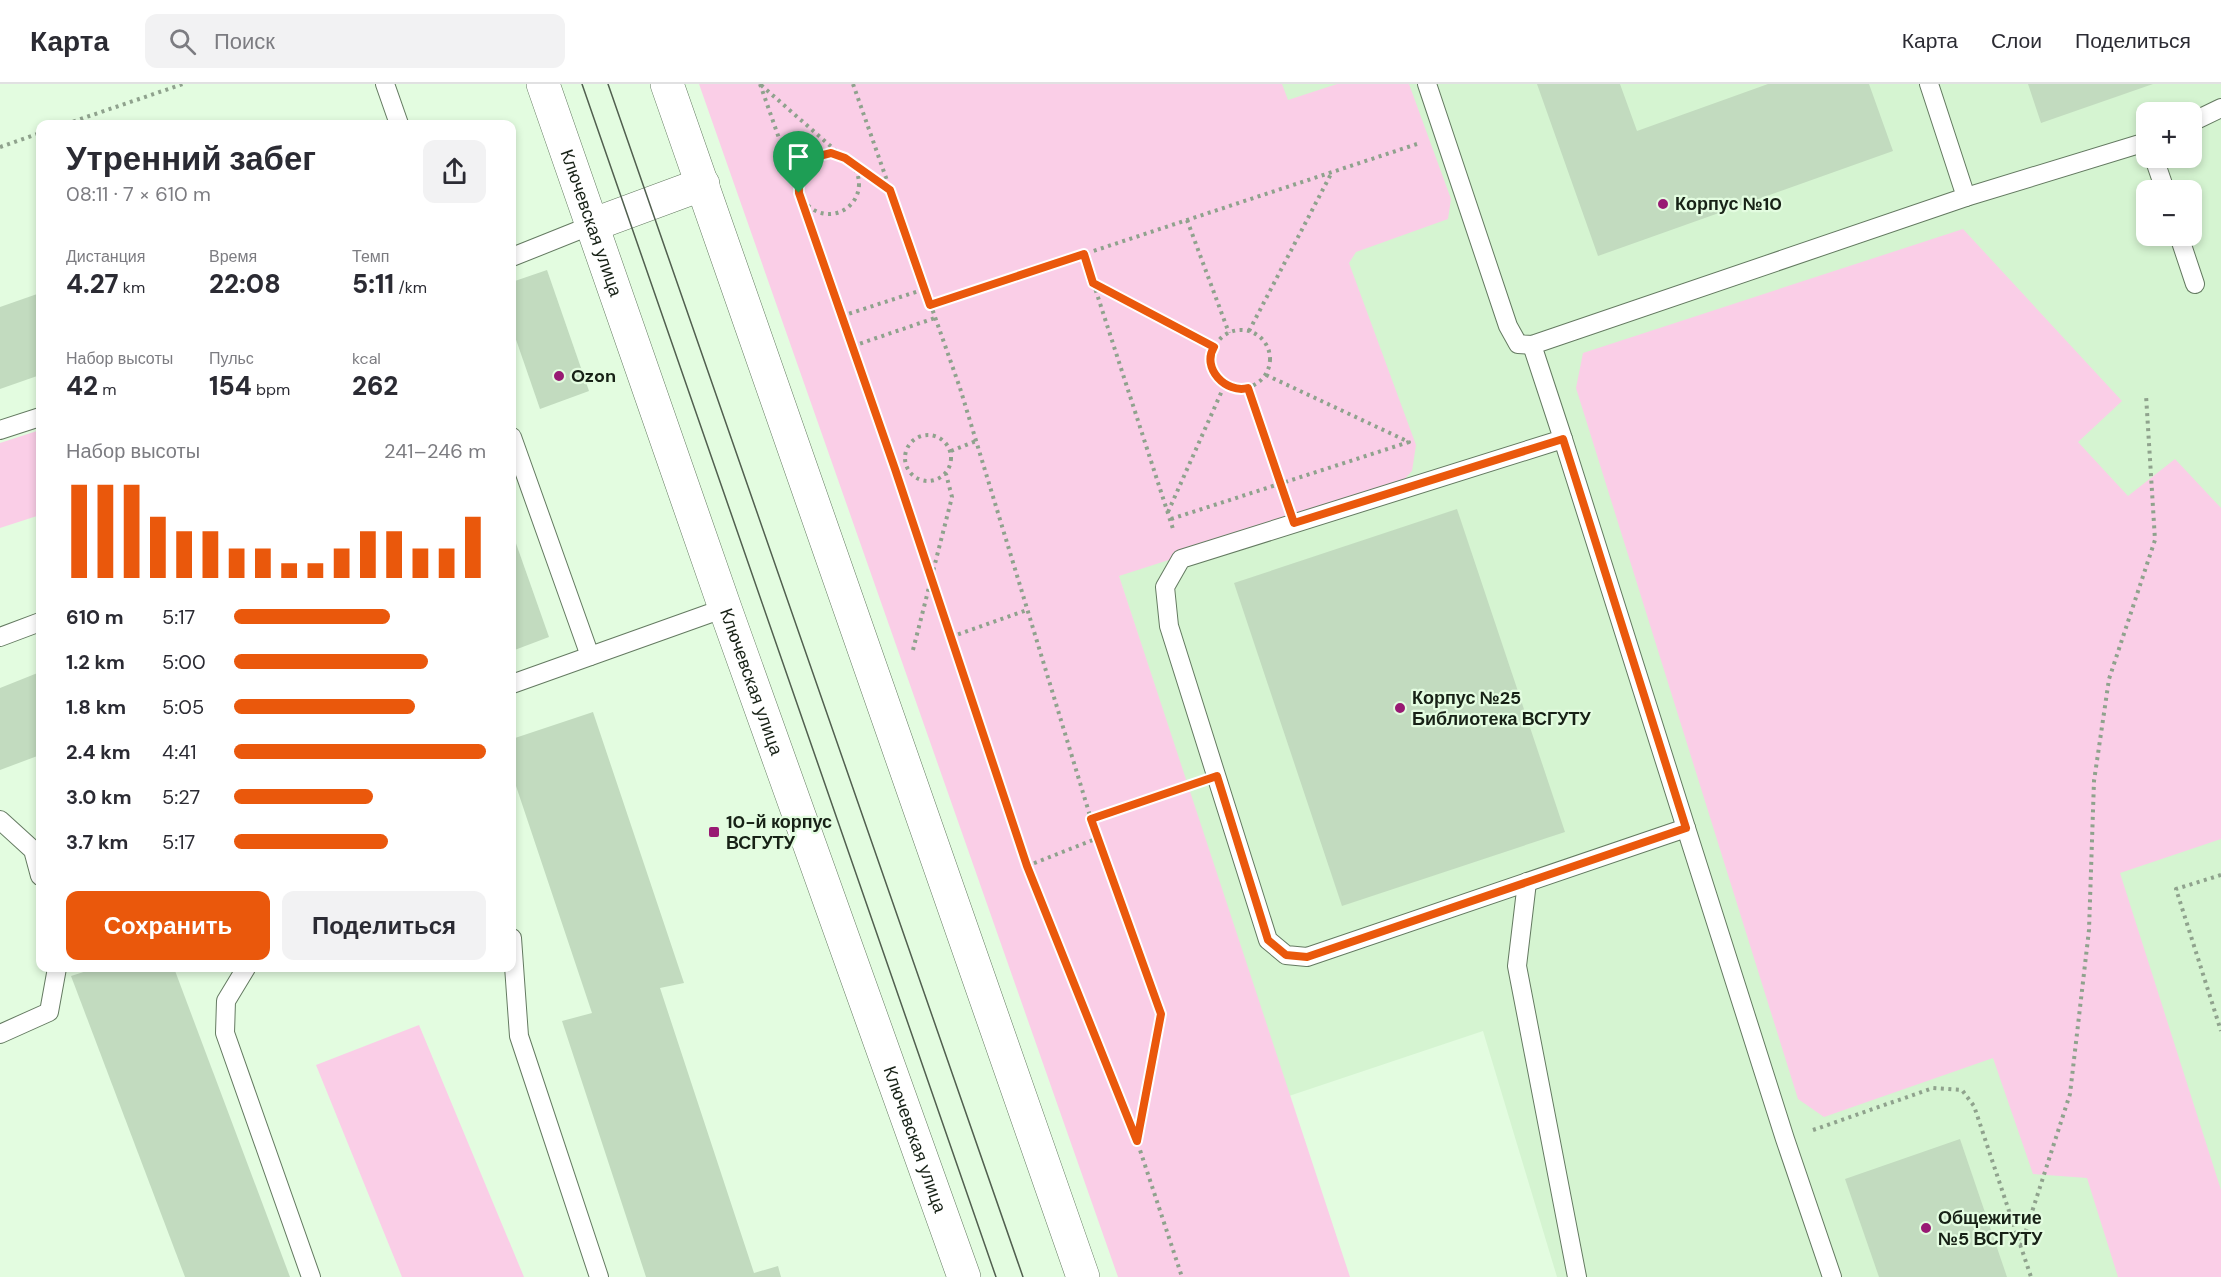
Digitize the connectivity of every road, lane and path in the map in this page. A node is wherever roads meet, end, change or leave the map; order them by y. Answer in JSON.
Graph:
{"nodes":[{"id":1,"x":183,"y":84,"type":"edge"},
{"id":2,"x":384,"y":84,"type":"edge"},
{"id":3,"x":543,"y":84,"type":"edge"},
{"id":4,"x":667,"y":84,"type":"edge"},
{"id":5,"x":760,"y":84,"type":"edge"},
{"id":6,"x":853,"y":84,"type":"edge"},
{"id":7,"x":1427,"y":84,"type":"edge"},
{"id":8,"x":1929,"y":84,"type":"edge"},
{"id":9,"x":2221,"y":108,"type":"edge"},
{"id":10,"x":2202,"y":117,"type":"edge"},
{"id":11,"x":78,"y":120,"type":"edge"},
{"id":12,"x":398,"y":120,"type":"edge"},
{"id":13,"x":36,"y":134,"type":"edge"},
{"id":14,"x":1444,"y":135,"type":"junction"},
{"id":15,"x":2136,"y":145,"type":"edge"},
{"id":16,"x":0,"y":147,"type":"edge"},
{"id":17,"x":845,"y":158,"type":"junction"},
{"id":18,"x":1332,"y":172,"type":"junction"},
{"id":19,"x":703,"y":184,"type":"junction"},
{"id":20,"x":890,"y":190,"type":"junction"},
{"id":21,"x":799,"y":193,"type":"junction"},
{"id":22,"x":1966,"y":197,"type":"junction"},
{"id":23,"x":1187,"y":220,"type":"junction"},
{"id":24,"x":592,"y":225,"type":"junction"},
{"id":25,"x":2183,"y":246,"type":"edge"},
{"id":26,"x":1084,"y":254,"type":"junction"},
{"id":27,"x":516,"y":255,"type":"edge"},
{"id":28,"x":1093,"y":283,"type":"junction"},
{"id":29,"x":2195,"y":284,"type":"dead end"},
{"id":30,"x":925,"y":289,"type":"junction"},
{"id":31,"x":930,"y":305,"type":"junction"},
{"id":32,"x":842,"y":316,"type":"junction"},
{"id":33,"x":935,"y":318,"type":"junction"},
{"id":34,"x":1249,"y":331,"type":"junction"},
{"id":35,"x":1229,"y":333,"type":"junction"},
{"id":36,"x":1532,"y":345,"type":"junction"},
{"id":37,"x":853,"y":346,"type":"junction"},
{"id":38,"x":1214,"y":347,"type":"junction"},
{"id":39,"x":1266,"y":375,"type":"junction"},
{"id":40,"x":1225,"y":384,"type":"junction"},
{"id":41,"x":1248,"y":388,"type":"junction"},
{"id":42,"x":2146,"y":395,"type":"dead end"},
{"id":43,"x":36,"y":418,"type":"edge"},
{"id":44,"x":0,"y":430,"type":"edge"},
{"id":45,"x":1563,"y":439,"type":"junction"},
{"id":46,"x":976,"y":441,"type":"junction"},
{"id":47,"x":516,"y":448,"type":"edge"},
{"id":48,"x":951,"y":451,"type":"junction"},
{"id":49,"x":906,"y":466,"type":"junction"},
{"id":50,"x":895,"y":469,"type":"junction"},
{"id":51,"x":946,"y":474,"type":"junction"},
{"id":52,"x":1281,"y":484,"type":"junction"},
{"id":53,"x":1168,"y":512,"type":"junction"},
{"id":54,"x":1171,"y":519,"type":"junction"},
{"id":55,"x":1294,"y":523,"type":"junction"},
{"id":56,"x":1181,"y":559,"type":"junction"},
{"id":57,"x":931,"y":576,"type":"junction"},
{"id":58,"x":725,"y":608,"type":"junction"},
{"id":59,"x":1027,"y":610,"type":"junction"},
{"id":60,"x":36,"y":624,"type":"edge"},
{"id":61,"x":0,"y":637,"type":"edge"},
{"id":62,"x":951,"y":637,"type":"junction"},
{"id":63,"x":913,"y":650,"type":"dead end"},
{"id":64,"x":590,"y":656,"type":"junction"},
{"id":65,"x":516,"y":683,"type":"edge"},
{"id":66,"x":1217,"y":776,"type":"junction"},
{"id":67,"x":1091,"y":819,"type":"junction"},
{"id":68,"x":0,"y":820,"type":"edge"},
{"id":69,"x":1686,"y":828,"type":"junction"},
{"id":70,"x":1098,"y":838,"type":"junction"},
{"id":71,"x":36,"y":848,"type":"edge"},
{"id":72,"x":1027,"y":866,"type":"junction"},
{"id":73,"x":2221,"y":875,"type":"edge"},
{"id":74,"x":1527,"y":882,"type":"junction"},
{"id":75,"x":56,"y":972,"type":"edge"},
{"id":76,"x":244,"y":972,"type":"edge"},
{"id":77,"x":514,"y":972,"type":"edge"},
{"id":78,"x":2221,"y":1031,"type":"edge"},
{"id":79,"x":0,"y":1034,"type":"edge"},
{"id":80,"x":1785,"y":1140,"type":"junction"},
{"id":81,"x":1137,"y":1141,"type":"junction"},
{"id":82,"x":2021,"y":1246,"type":"junction"},
{"id":83,"x":311,"y":1277,"type":"edge"},
{"id":84,"x":599,"y":1277,"type":"edge"},
{"id":85,"x":964,"y":1277,"type":"edge"},
{"id":86,"x":1083,"y":1277,"type":"edge"},
{"id":87,"x":1182,"y":1277,"type":"edge"},
{"id":88,"x":1577,"y":1277,"type":"edge"},
{"id":89,"x":1832,"y":1277,"type":"edge"},
{"id":90,"x":2031,"y":1277,"type":"edge"}],
"edges":[{"from":1,"to":11,"type":"path"},
{"from":2,"to":12,"type":"lane"},
{"from":3,"to":24,"type":"main road","name":"Ключевская улица"},
{"from":4,"to":19,"type":"main road"},
{"from":5,"to":17,"type":"path"},
{"from":5,"to":21,"type":"path"},
{"from":6,"to":20,"type":"path"},
{"from":7,"to":14,"type":"lane"},
{"from":8,"to":22,"type":"lane"},
{"from":9,"to":10,"type":"lane"},
{"from":13,"to":16,"type":"path"},
{"from":14,"to":18,"type":"path"},
{"from":14,"to":36,"type":"lane"},
{"from":15,"to":22,"type":"lane"},
{"from":17,"to":20,"type":"path"},
{"from":17,"to":21,"type":"path"},
{"from":17,"to":21,"type":"path"},
{"from":18,"to":23,"type":"path"},
{"from":18,"to":34,"type":"path"},
{"from":19,"to":24,"type":"main road"},
{"from":19,"to":86,"type":"main road"},
{"from":20,"to":30,"type":"path"},
{"from":21,"to":32,"type":"path"},
{"from":22,"to":36,"type":"lane"},
{"from":23,"to":26,"type":"path"},
{"from":23,"to":35,"type":"path"},
{"from":24,"to":27,"type":"lane"},
{"from":24,"to":58,"type":"main road","name":"Ключевская улица"},
{"from":25,"to":29,"type":"lane"},
{"from":26,"to":28,"type":"path"},
{"from":26,"to":31,"type":"path"},
{"from":28,"to":38,"type":"path"},
{"from":28,"to":53,"type":"path"},
{"from":30,"to":31,"type":"path"},
{"from":30,"to":32,"type":"path"},
{"from":31,"to":33,"type":"path"},
{"from":32,"to":37,"type":"path"},
{"from":33,"to":37,"type":"path"},
{"from":33,"to":46,"type":"path"},
{"from":34,"to":35,"type":"path"},
{"from":34,"to":39,"type":"path"},
{"from":35,"to":38,"type":"path"},
{"from":36,"to":45,"type":"lane"},
{"from":37,"to":50,"type":"path"},
{"from":38,"to":40,"type":"path"},
{"from":39,"to":41,"type":"path"},
{"from":39,"to":52,"type":"path"},
{"from":40,"to":41,"type":"path"},
{"from":40,"to":53,"type":"path"},
{"from":41,"to":52,"type":"path"},
{"from":42,"to":82,"type":"path"},
{"from":43,"to":44,"type":"lane"},
{"from":45,"to":55,"type":"lane"},
{"from":45,"to":69,"type":"lane"},
{"from":46,"to":48,"type":"path"},
{"from":46,"to":59,"type":"path"},
{"from":47,"to":64,"type":"lane"},
{"from":48,"to":49,"type":"path"},
{"from":48,"to":51,"type":"path"},
{"from":49,"to":50,"type":"path"},
{"from":49,"to":51,"type":"path"},
{"from":50,"to":57,"type":"path"},
{"from":51,"to":57,"type":"path"},
{"from":52,"to":54,"type":"path"},
{"from":52,"to":55,"type":"path"},
{"from":53,"to":54,"type":"path"},
{"from":54,"to":56,"type":"path"},
{"from":55,"to":56,"type":"lane"},
{"from":56,"to":66,"type":"lane"},
{"from":57,"to":62,"type":"path"},
{"from":57,"to":63,"type":"path"},
{"from":58,"to":64,"type":"lane"},
{"from":58,"to":85,"type":"main road","name":"Ключевская улица"},
{"from":59,"to":62,"type":"path"},
{"from":59,"to":67,"type":"path"},
{"from":60,"to":61,"type":"lane"},
{"from":62,"to":72,"type":"path"},
{"from":64,"to":65,"type":"lane"},
{"from":66,"to":67,"type":"path"},
{"from":66,"to":74,"type":"lane"},
{"from":67,"to":70,"type":"path"},
{"from":68,"to":71,"type":"lane"},
{"from":69,"to":74,"type":"lane"},
{"from":69,"to":80,"type":"lane"},
{"from":70,"to":72,"type":"path"},
{"from":70,"to":81,"type":"path"},
{"from":72,"to":81,"type":"path"},
{"from":73,"to":78,"type":"path"},
{"from":74,"to":88,"type":"lane"},
{"from":75,"to":79,"type":"lane"},
{"from":76,"to":83,"type":"lane"},
{"from":77,"to":84,"type":"lane"},
{"from":80,"to":82,"type":"path"},
{"from":80,"to":89,"type":"lane"},
{"from":81,"to":87,"type":"path"},
{"from":82,"to":90,"type":"path"}]}
